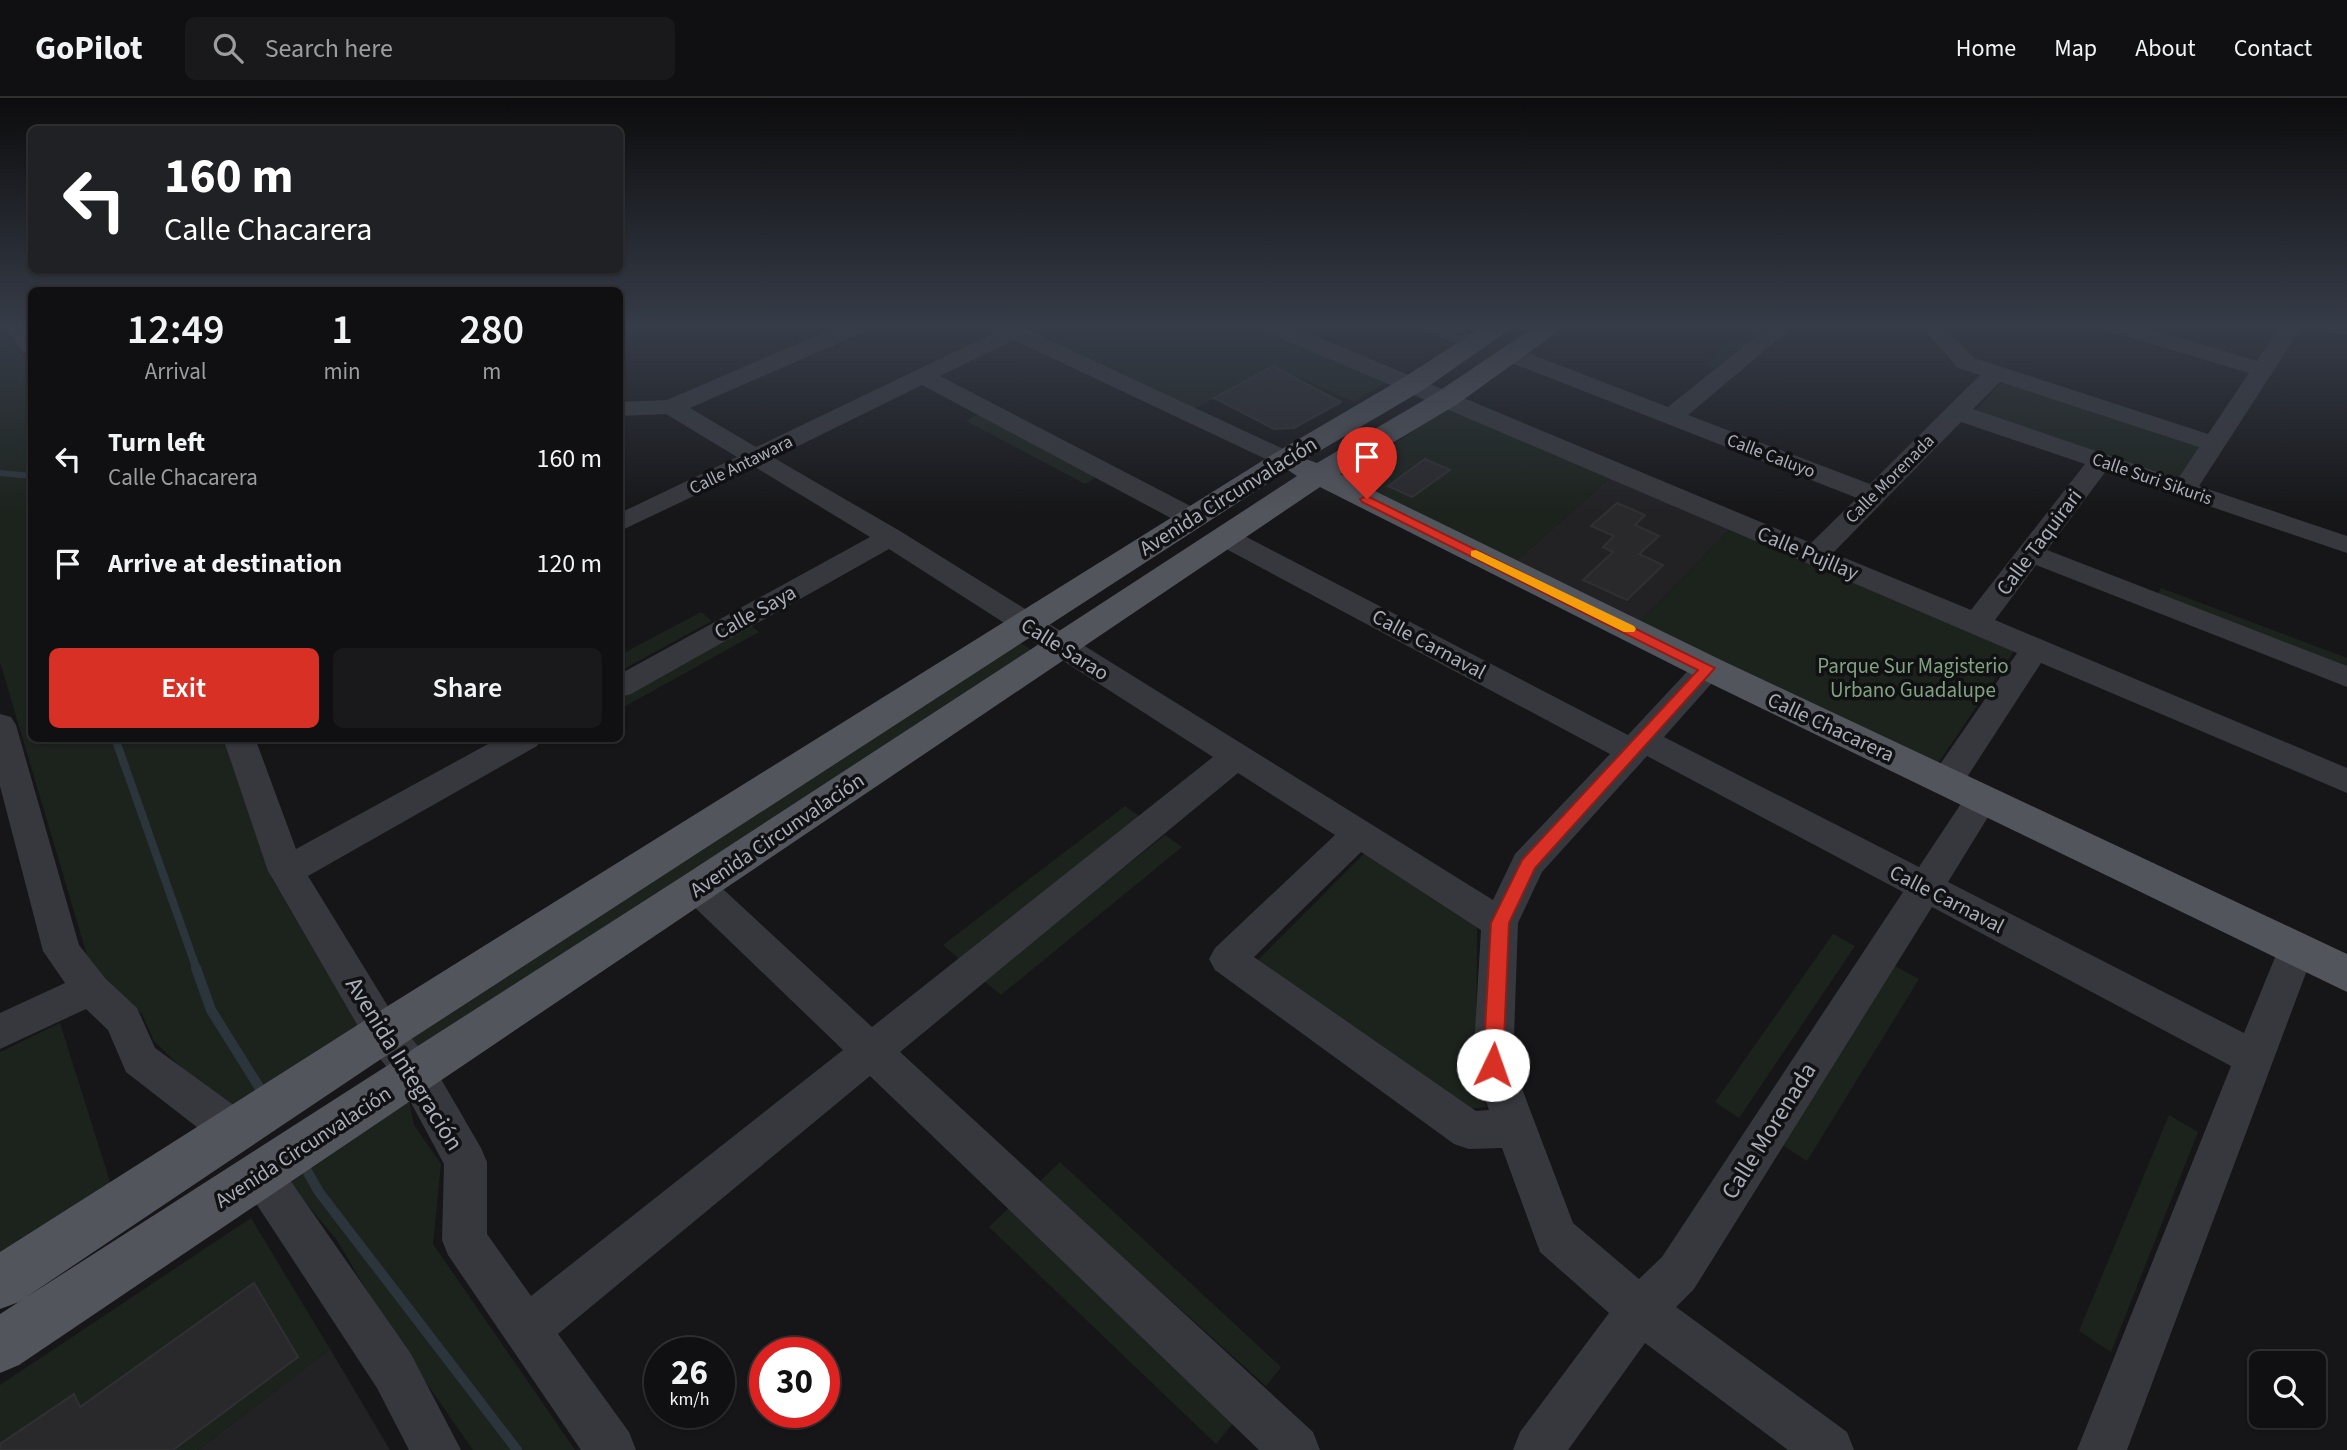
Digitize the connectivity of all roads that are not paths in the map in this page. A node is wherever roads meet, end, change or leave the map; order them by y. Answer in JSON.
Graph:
{"nodes":[{"id":1,"x":715,"y":388,"type":"edge"},
{"id":2,"x":901,"y":388,"type":"edge"},
{"id":3,"x":945,"y":388,"type":"edge"},
{"id":4,"x":1133,"y":388,"type":"edge"},
{"id":5,"x":1406,"y":388,"type":"edge"},
{"id":6,"x":1422,"y":388,"type":"edge"},
{"id":7,"x":1462,"y":388,"type":"edge"},
{"id":8,"x":1596,"y":388,"type":"edge"},
{"id":9,"x":1706,"y":388,"type":"edge"},
{"id":10,"x":1981,"y":388,"type":"edge"},
{"id":11,"x":2042,"y":388,"type":"edge"},
{"id":12,"x":2252,"y":388,"type":"edge"},
{"id":13,"x":1446,"y":399,"type":"junction"},
{"id":14,"x":671,"y":407,"type":"junction"},
{"id":15,"x":623,"y":409,"type":"edge"},
{"id":16,"x":1957,"y":412,"type":"junction"},
{"id":17,"x":1670,"y":417,"type":"junction"},
{"id":18,"x":2213,"y":444,"type":"junction"},
{"id":19,"x":756,"y":458,"type":"junction"},
{"id":20,"x":1285,"y":459,"type":"junction"},
{"id":21,"x":2101,"y":461,"type":"junction"},
{"id":22,"x":1318,"y":475,"type":"junction"},
{"id":23,"x":2183,"y":489,"type":"junction"},
{"id":24,"x":1874,"y":495,"type":"junction"},
{"id":25,"x":1192,"y":518,"type":"junction"},
{"id":26,"x":623,"y":522,"type":"edge"},
{"id":27,"x":890,"y":537,"type":"junction"},
{"id":28,"x":1225,"y":537,"type":"junction"},
{"id":29,"x":2347,"y":545,"type":"edge"},
{"id":30,"x":2031,"y":553,"type":"junction"},
{"id":31,"x":1814,"y":556,"type":"junction"},
{"id":32,"x":1978,"y":623,"type":"junction"},
{"id":33,"x":1025,"y":625,"type":"junction"},
{"id":34,"x":1062,"y":646,"type":"junction"},
{"id":35,"x":2036,"y":648,"type":"junction"},
{"id":36,"x":1708,"y":668,"type":"junction"},
{"id":37,"x":2347,"y":677,"type":"edge"},
{"id":38,"x":623,"y":685,"type":"edge"},
{"id":39,"x":0,"y":725,"type":"edge"},
{"id":40,"x":240,"y":742,"type":"edge"},
{"id":41,"x":519,"y":742,"type":"edge"},
{"id":42,"x":1638,"y":746,"type":"junction"},
{"id":43,"x":1236,"y":757,"type":"junction"},
{"id":44,"x":2347,"y":781,"type":"edge"},
{"id":45,"x":1946,"y":782,"type":"junction"},
{"id":46,"x":1982,"y":799,"type":"junction"},
{"id":47,"x":11,"y":813,"type":"edge"},
{"id":48,"x":1358,"y":834,"type":"junction"},
{"id":49,"x":286,"y":871,"type":"junction"},
{"id":50,"x":1924,"y":887,"type":"junction"},
{"id":51,"x":698,"y":888,"type":"junction"},
{"id":52,"x":1500,"y":923,"type":"junction"},
{"id":53,"x":2296,"y":949,"type":"junction"},
{"id":54,"x":2347,"y":974,"type":"edge"},
{"id":55,"x":92,"y":989,"type":"junction"},
{"id":56,"x":0,"y":1032,"type":"edge"},
{"id":57,"x":383,"y":1034,"type":"junction"},
{"id":58,"x":871,"y":1052,"type":"junction"},
{"id":59,"x":2252,"y":1057,"type":"junction"},
{"id":60,"x":416,"y":1073,"type":"junction"},
{"id":61,"x":260,"y":1115,"type":"junction"},
{"id":62,"x":1517,"y":1129,"type":"junction"},
{"id":63,"x":288,"y":1156,"type":"junction"},
{"id":64,"x":0,"y":1283,"type":"edge"},
{"id":65,"x":1640,"y":1310,"type":"junction"},
{"id":66,"x":527,"y":1329,"type":"junction"},
{"id":67,"x":0,"y":1346,"type":"edge"},
{"id":68,"x":436,"y":1450,"type":"edge"},
{"id":69,"x":611,"y":1450,"type":"edge"},
{"id":70,"x":1295,"y":1450,"type":"edge"},
{"id":71,"x":1538,"y":1450,"type":"edge"},
{"id":72,"x":1829,"y":1450,"type":"edge"},
{"id":73,"x":2102,"y":1450,"type":"edge"}],
"edges":[{"from":1,"to":14,"type":"street"},
{"from":2,"to":19,"type":"street","name":"Calle Antawara"},
{"from":3,"to":25,"type":"street"},
{"from":4,"to":20,"type":"street"},
{"from":5,"to":20,"type":"main road","name":"Avenida Circunvalación"},
{"from":6,"to":13,"type":"street","name":"Calle Pujllay"},
{"from":7,"to":13,"type":"main road","name":"Avenida Circunvalación"},
{"from":8,"to":17,"type":"street","name":"Calle Caluyo"},
{"from":9,"to":17,"type":"street"},
{"from":10,"to":16,"type":"street","name":"Calle Morenada"},
{"from":11,"to":18,"type":"street"},
{"from":12,"to":18,"type":"street"},
{"from":13,"to":22,"type":"main road","name":"Avenida Circunvalación"},
{"from":13,"to":31,"type":"street","name":"Calle Pujllay"},
{"from":14,"to":15,"type":"street"},
{"from":14,"to":19,"type":"street","name":"Calle Sarao"},
{"from":16,"to":21,"type":"street","name":"Calle Suri Sikuris"},
{"from":16,"to":24,"type":"street","name":"Calle Morenada"},
{"from":17,"to":24,"type":"street","name":"Calle Caluyo"},
{"from":18,"to":23,"type":"street"},
{"from":19,"to":26,"type":"street","name":"Calle Antawara"},
{"from":19,"to":27,"type":"street","name":"Calle Sarao"},
{"from":20,"to":22,"type":"main road","name":"Calle Chacarera"},
{"from":20,"to":25,"type":"main road","name":"Avenida Circunvalación"},
{"from":21,"to":23,"type":"street","name":"Calle Suri Sikuris"},
{"from":21,"to":30,"type":"street","name":"Calle Taquirari"},
{"from":22,"to":28,"type":"main road","name":"Avenida Circunvalación"},
{"from":22,"to":36,"type":"main road","name":"Calle Chacarera"},
{"from":23,"to":29,"type":"street","name":"Calle Suri Sikuris"},
{"from":24,"to":31,"type":"street","name":"Calle Morenada"},
{"from":25,"to":33,"type":"main road","name":"Avenida Circunvalación"},
{"from":27,"to":33,"type":"street","name":"Calle Sarao"},
{"from":27,"to":38,"type":"street","name":"Calle Saya"},
{"from":28,"to":34,"type":"main road","name":"Avenida Circunvalación"},
{"from":28,"to":42,"type":"street","name":"Calle Carnaval"},
{"from":30,"to":32,"type":"street","name":"Calle Taquirari"},
{"from":30,"to":37,"type":"street"},
{"from":31,"to":32,"type":"street","name":"Calle Pujllay"},
{"from":32,"to":35,"type":"street","name":"Calle Pujllay"},
{"from":33,"to":34,"type":"street","name":"Calle Sarao"},
{"from":33,"to":57,"type":"main road","name":"Avenida Circunvalación"},
{"from":34,"to":43,"type":"street","name":"Calle Sarao"},
{"from":34,"to":51,"type":"main road","name":"Avenida Circunvalación"},
{"from":35,"to":44,"type":"street","name":"Calle Pujllay"},
{"from":35,"to":45,"type":"street"},
{"from":36,"to":42,"type":"street"},
{"from":36,"to":45,"type":"main road","name":"Calle Chacarera"},
{"from":39,"to":47,"type":"street"},
{"from":40,"to":49,"type":"street","name":"Avenida Integración"},
{"from":41,"to":49,"type":"street"},
{"from":42,"to":50,"type":"street","name":"Calle Carnaval"},
{"from":42,"to":52,"type":"street"},
{"from":43,"to":48,"type":"street","name":"Calle Sarao"},
{"from":43,"to":58,"type":"street"},
{"from":45,"to":46,"type":"main road","name":"Calle Chacarera"},
{"from":46,"to":50,"type":"street","name":"Calle Morenada"},
{"from":46,"to":53,"type":"main road","name":"Calle Chacarera"},
{"from":47,"to":55,"type":"street"},
{"from":48,"to":52,"type":"street","name":"Calle Sarao"},
{"from":48,"to":62,"type":"street"},
{"from":49,"to":57,"type":"street","name":"Avenida Integración"},
{"from":50,"to":59,"type":"street","name":"Calle Carnaval"},
{"from":50,"to":65,"type":"street","name":"Calle Morenada"},
{"from":51,"to":58,"type":"street"},
{"from":51,"to":60,"type":"main road","name":"Avenida Circunvalación"},
{"from":52,"to":62,"type":"street"},
{"from":53,"to":54,"type":"main road","name":"Calle Chacarera"},
{"from":53,"to":59,"type":"street"},
{"from":55,"to":56,"type":"street"},
{"from":55,"to":61,"type":"street"},
{"from":57,"to":60,"type":"street","name":"Avenida Integración"},
{"from":57,"to":61,"type":"main road","name":"Avenida Circunvalación"},
{"from":58,"to":66,"type":"street"},
{"from":58,"to":70,"type":"street"},
{"from":59,"to":73,"type":"street"},
{"from":60,"to":63,"type":"main road","name":"Avenida Circunvalación"},
{"from":60,"to":66,"type":"street","name":"Avenida Integración"},
{"from":61,"to":64,"type":"main road","name":"Avenida Circunvalación"},
{"from":62,"to":65,"type":"street"},
{"from":63,"to":67,"type":"main road","name":"Avenida Circunvalación"},
{"from":63,"to":68,"type":"street"},
{"from":65,"to":71,"type":"street","name":"Calle Morenada"},
{"from":65,"to":72,"type":"street"},
{"from":66,"to":69,"type":"street","name":"Avenida Integración"}]}
